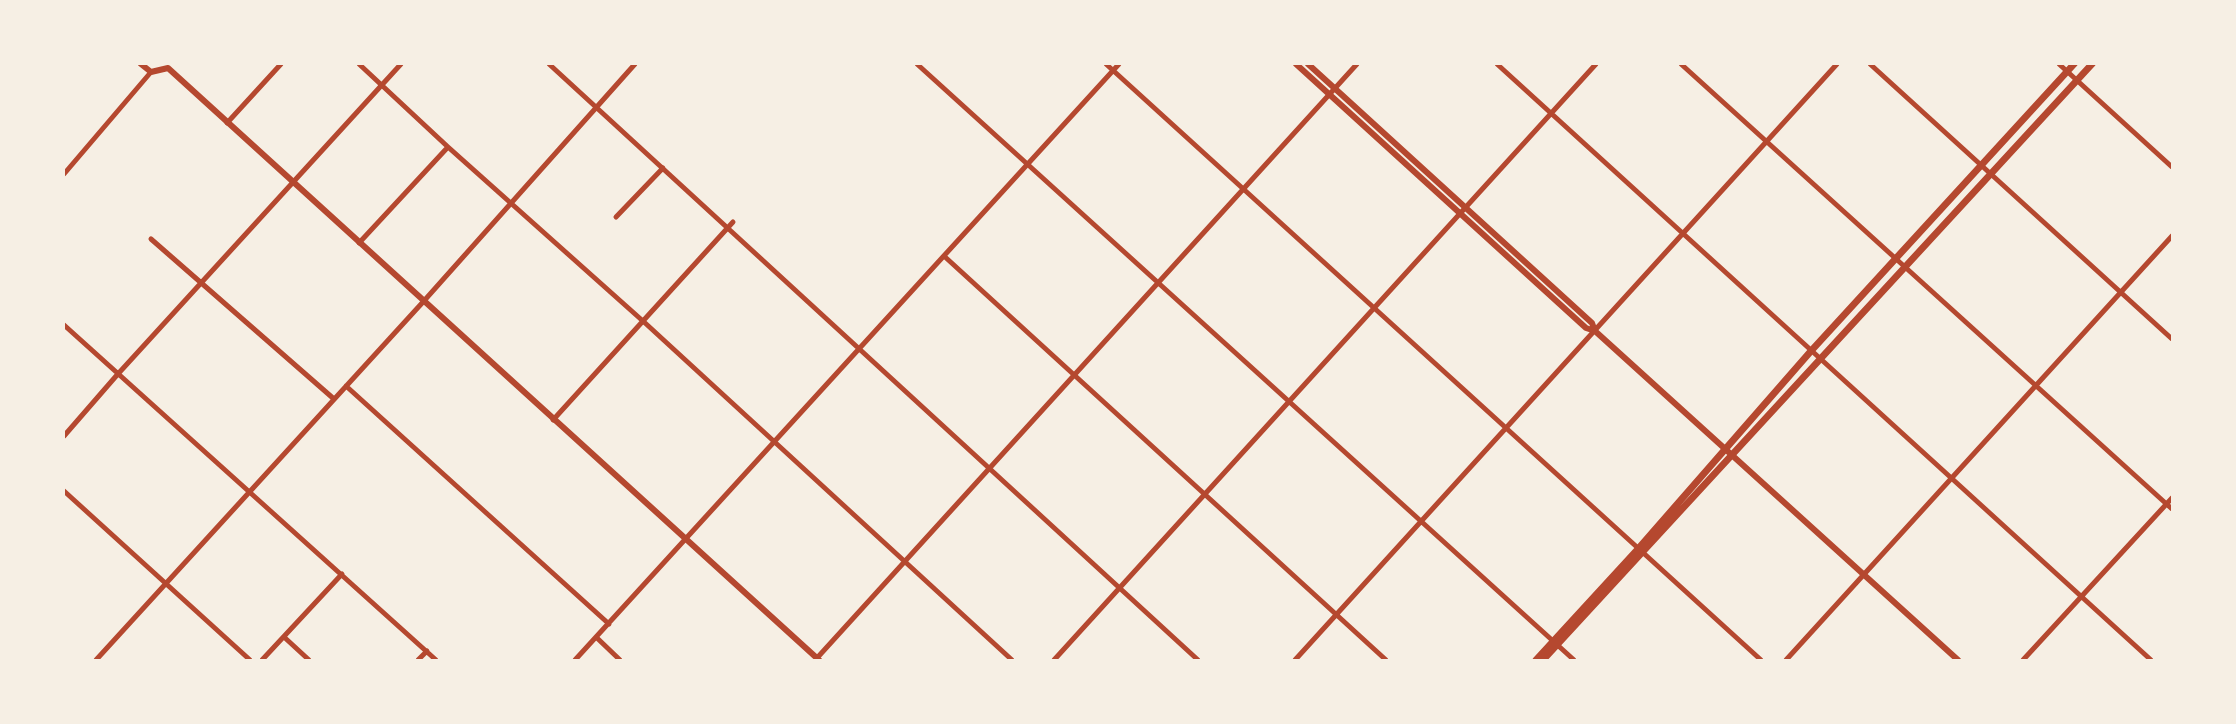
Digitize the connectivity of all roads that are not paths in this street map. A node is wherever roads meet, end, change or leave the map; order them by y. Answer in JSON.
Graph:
{"nodes":[{"id":1,"x":141,"y":64,"type":"edge"},
{"id":2,"x":281,"y":64,"type":"edge"},
{"id":3,"x":359,"y":64,"type":"edge"},
{"id":4,"x":401,"y":64,"type":"edge"},
{"id":5,"x":549,"y":64,"type":"edge"},
{"id":6,"x":635,"y":64,"type":"edge"},
{"id":7,"x":917,"y":64,"type":"edge"},
{"id":8,"x":1106,"y":64,"type":"edge"},
{"id":9,"x":1119,"y":64,"type":"edge"},
{"id":10,"x":1296,"y":64,"type":"edge"},
{"id":11,"x":1308,"y":64,"type":"edge"},
{"id":12,"x":1357,"y":64,"type":"edge"},
{"id":13,"x":1497,"y":64,"type":"edge"},
{"id":14,"x":1596,"y":64,"type":"edge"},
{"id":15,"x":1681,"y":64,"type":"edge"},
{"id":16,"x":1837,"y":64,"type":"edge"},
{"id":17,"x":1870,"y":64,"type":"edge"},
{"id":18,"x":2059,"y":64,"type":"edge"},
{"id":19,"x":2074,"y":64,"type":"edge"},
{"id":20,"x":2092,"y":64,"type":"edge"},
{"id":21,"x":169,"y":66,"type":"edge"},
{"id":22,"x":1113,"y":70,"type":"junction"},
{"id":23,"x":2067,"y":71,"type":"junction"},
{"id":24,"x":151,"y":72,"type":"junction"},
{"id":25,"x":2077,"y":81,"type":"junction"},
{"id":26,"x":382,"y":85,"type":"junction"},
{"id":27,"x":1335,"y":88,"type":"junction"},
{"id":28,"x":1329,"y":94,"type":"junction"},
{"id":29,"x":596,"y":107,"type":"junction"},
{"id":30,"x":1551,"y":113,"type":"junction"},
{"id":31,"x":227,"y":123,"type":"junction"},
{"id":32,"x":1766,"y":142,"type":"junction"},
{"id":33,"x":448,"y":146,"type":"junction"},
{"id":34,"x":1028,"y":162,"type":"junction"},
{"id":35,"x":1981,"y":165,"type":"junction"},
{"id":36,"x":2172,"y":167,"type":"edge"},
{"id":37,"x":663,"y":168,"type":"junction"},
{"id":38,"x":64,"y":174,"type":"edge"},
{"id":39,"x":1991,"y":174,"type":"junction"},
{"id":40,"x":293,"y":183,"type":"junction"},
{"id":41,"x":1243,"y":189,"type":"junction"},
{"id":42,"x":511,"y":203,"type":"junction"},
{"id":43,"x":1462,"y":211,"type":"junction"},
{"id":44,"x":616,"y":217,"type":"dead end"},
{"id":45,"x":734,"y":222,"type":"dead end"},
{"id":46,"x":728,"y":228,"type":"junction"},
{"id":47,"x":1683,"y":234,"type":"junction"},
{"id":48,"x":2172,"y":236,"type":"edge"},
{"id":49,"x":151,"y":239,"type":"dead end"},
{"id":50,"x":358,"y":243,"type":"junction"},
{"id":51,"x":944,"y":256,"type":"junction"},
{"id":52,"x":1895,"y":259,"type":"junction"},
{"id":53,"x":1905,"y":268,"type":"junction"},
{"id":54,"x":1159,"y":282,"type":"junction"},
{"id":55,"x":201,"y":283,"type":"junction"},
{"id":56,"x":2121,"y":292,"type":"junction"},
{"id":57,"x":423,"y":302,"type":"junction"},
{"id":58,"x":1374,"y":308,"type":"junction"},
{"id":59,"x":644,"y":322,"type":"junction"},
{"id":60,"x":64,"y":325,"type":"edge"},
{"id":61,"x":1595,"y":331,"type":"junction"},
{"id":62,"x":2172,"y":338,"type":"edge"},
{"id":63,"x":859,"y":349,"type":"junction"},
{"id":64,"x":1811,"y":352,"type":"junction"},
{"id":65,"x":1821,"y":360,"type":"junction"},
{"id":66,"x":117,"y":375,"type":"junction"},
{"id":67,"x":1074,"y":375,"type":"junction"},
{"id":68,"x":346,"y":386,"type":"junction"},
{"id":69,"x":2036,"y":386,"type":"junction"},
{"id":70,"x":334,"y":399,"type":"junction"},
{"id":71,"x":1289,"y":401,"type":"junction"},
{"id":72,"x":553,"y":420,"type":"junction"},
{"id":73,"x":1506,"y":429,"type":"junction"},
{"id":74,"x":64,"y":436,"type":"edge"},
{"id":75,"x":775,"y":442,"type":"junction"},
{"id":76,"x":1725,"y":448,"type":"junction"},
{"id":77,"x":1734,"y":455,"type":"junction"},
{"id":78,"x":989,"y":468,"type":"junction"},
{"id":79,"x":1951,"y":479,"type":"junction"},
{"id":80,"x":64,"y":492,"type":"edge"},
{"id":81,"x":249,"y":492,"type":"junction"},
{"id":82,"x":1205,"y":494,"type":"junction"},
{"id":83,"x":2172,"y":498,"type":"edge"},
{"id":84,"x":2167,"y":504,"type":"junction"},
{"id":85,"x":2172,"y":509,"type":"edge"},
{"id":86,"x":1422,"y":522,"type":"junction"},
{"id":87,"x":686,"y":539,"type":"junction"},
{"id":88,"x":1640,"y":551,"type":"junction"},
{"id":89,"x":905,"y":561,"type":"junction"},
{"id":90,"x":342,"y":574,"type":"junction"},
{"id":91,"x":1864,"y":574,"type":"junction"},
{"id":92,"x":166,"y":583,"type":"junction"},
{"id":93,"x":1119,"y":588,"type":"junction"},
{"id":94,"x":2082,"y":598,"type":"junction"},
{"id":95,"x":1336,"y":615,"type":"junction"},
{"id":96,"x":609,"y":624,"type":"junction"},
{"id":97,"x":284,"y":637,"type":"junction"},
{"id":98,"x":596,"y":638,"type":"junction"},
{"id":99,"x":1555,"y":643,"type":"junction"},
{"id":100,"x":427,"y":651,"type":"junction"},
{"id":101,"x":818,"y":659,"type":"edge"},
{"id":102,"x":96,"y":660,"type":"edge"},
{"id":103,"x":250,"y":660,"type":"edge"},
{"id":104,"x":262,"y":660,"type":"edge"},
{"id":105,"x":310,"y":660,"type":"edge"},
{"id":106,"x":418,"y":660,"type":"edge"},
{"id":107,"x":436,"y":660,"type":"edge"},
{"id":108,"x":575,"y":660,"type":"edge"},
{"id":109,"x":620,"y":660,"type":"edge"},
{"id":110,"x":1012,"y":660,"type":"edge"},
{"id":111,"x":1054,"y":660,"type":"edge"},
{"id":112,"x":1198,"y":660,"type":"edge"},
{"id":113,"x":1295,"y":660,"type":"edge"},
{"id":114,"x":1386,"y":660,"type":"edge"},
{"id":115,"x":1536,"y":660,"type":"edge"},
{"id":116,"x":1543,"y":660,"type":"edge"},
{"id":117,"x":1574,"y":660,"type":"edge"},
{"id":118,"x":1761,"y":660,"type":"edge"},
{"id":119,"x":1786,"y":660,"type":"edge"},
{"id":120,"x":1958,"y":660,"type":"edge"},
{"id":121,"x":2023,"y":660,"type":"edge"},
{"id":122,"x":2151,"y":660,"type":"edge"}],
"edges":[{"from":1,"to":24,"type":"street"},
{"from":2,"to":31,"type":"street"},
{"from":3,"to":26,"type":"street"},
{"from":4,"to":26,"type":"street"},
{"from":5,"to":29,"type":"street"},
{"from":6,"to":29,"type":"street"},
{"from":7,"to":34,"type":"street"},
{"from":8,"to":22,"type":"street"},
{"from":9,"to":22,"type":"street"},
{"from":10,"to":28,"type":"street"},
{"from":11,"to":27,"type":"street"},
{"from":12,"to":27,"type":"street"},
{"from":13,"to":30,"type":"street"},
{"from":14,"to":30,"type":"street"},
{"from":15,"to":32,"type":"street"},
{"from":16,"to":32,"type":"street"},
{"from":17,"to":35,"type":"street"},
{"from":18,"to":23,"type":"street"},
{"from":19,"to":23,"type":"main road"},
{"from":20,"to":25,"type":"main road"},
{"from":21,"to":24,"type":"street"},
{"from":21,"to":31,"type":"street"},
{"from":22,"to":34,"type":"street"},
{"from":22,"to":41,"type":"street"},
{"from":23,"to":25,"type":"street"},
{"from":23,"to":35,"type":"main road"},
{"from":24,"to":38,"type":"street"},
{"from":25,"to":36,"type":"street"},
{"from":25,"to":39,"type":"main road"},
{"from":26,"to":33,"type":"street"},
{"from":26,"to":40,"type":"street"},
{"from":27,"to":28,"type":"street"},
{"from":27,"to":43,"type":"street"},
{"from":28,"to":41,"type":"street"},
{"from":28,"to":43,"type":"street"},
{"from":29,"to":37,"type":"street"},
{"from":29,"to":42,"type":"street"},
{"from":30,"to":43,"type":"street"},
{"from":30,"to":47,"type":"street"},
{"from":31,"to":40,"type":"street"},
{"from":32,"to":47,"type":"street"},
{"from":32,"to":52,"type":"street"},
{"from":33,"to":42,"type":"street"},
{"from":33,"to":50,"type":"street"},
{"from":34,"to":51,"type":"street"},
{"from":34,"to":54,"type":"street"},
{"from":35,"to":39,"type":"street"},
{"from":35,"to":52,"type":"main road"},
{"from":37,"to":44,"type":"street"},
{"from":37,"to":46,"type":"street"},
{"from":39,"to":53,"type":"main road"},
{"from":39,"to":56,"type":"street"},
{"from":40,"to":50,"type":"street"},
{"from":40,"to":55,"type":"street"},
{"from":41,"to":54,"type":"street"},
{"from":41,"to":58,"type":"street"},
{"from":42,"to":57,"type":"street"},
{"from":42,"to":59,"type":"street"},
{"from":43,"to":58,"type":"street"},
{"from":43,"to":61,"type":"street"},
{"from":45,"to":46,"type":"street"},
{"from":46,"to":59,"type":"street"},
{"from":46,"to":63,"type":"street"},
{"from":47,"to":61,"type":"street"},
{"from":47,"to":64,"type":"street"},
{"from":48,"to":56,"type":"street"},
{"from":49,"to":55,"type":"street"},
{"from":50,"to":57,"type":"street"},
{"from":51,"to":63,"type":"street"},
{"from":51,"to":67,"type":"street"},
{"from":52,"to":53,"type":"street"},
{"from":52,"to":64,"type":"main road"},
{"from":53,"to":65,"type":"main road"},
{"from":53,"to":69,"type":"street"},
{"from":54,"to":67,"type":"street"},
{"from":54,"to":71,"type":"street"},
{"from":55,"to":66,"type":"street"},
{"from":55,"to":70,"type":"street"},
{"from":56,"to":62,"type":"street"},
{"from":56,"to":69,"type":"street"},
{"from":57,"to":68,"type":"street"},
{"from":57,"to":72,"type":"street"},
{"from":58,"to":71,"type":"street"},
{"from":58,"to":73,"type":"street"},
{"from":59,"to":72,"type":"street"},
{"from":59,"to":75,"type":"street"},
{"from":60,"to":66,"type":"street"},
{"from":61,"to":73,"type":"street"},
{"from":61,"to":76,"type":"street"},
{"from":63,"to":75,"type":"street"},
{"from":63,"to":78,"type":"street"},
{"from":64,"to":65,"type":"street"},
{"from":64,"to":76,"type":"main road"},
{"from":65,"to":77,"type":"main road"},
{"from":65,"to":79,"type":"street"},
{"from":66,"to":74,"type":"street"},
{"from":66,"to":81,"type":"street"},
{"from":67,"to":78,"type":"street"},
{"from":67,"to":82,"type":"street"},
{"from":68,"to":70,"type":"street"},
{"from":68,"to":96,"type":"street"},
{"from":69,"to":79,"type":"street"},
{"from":69,"to":84,"type":"street"},
{"from":70,"to":81,"type":"street"},
{"from":71,"to":82,"type":"street"},
{"from":71,"to":86,"type":"street"},
{"from":72,"to":87,"type":"street"},
{"from":73,"to":86,"type":"street"},
{"from":73,"to":88,"type":"street"},
{"from":75,"to":87,"type":"street"},
{"from":75,"to":89,"type":"street"},
{"from":76,"to":77,"type":"street"},
{"from":76,"to":88,"type":"main road"},
{"from":77,"to":88,"type":"main road"},
{"from":77,"to":91,"type":"street"},
{"from":78,"to":89,"type":"street"},
{"from":78,"to":93,"type":"street"},
{"from":79,"to":91,"type":"street"},
{"from":79,"to":94,"type":"street"},
{"from":80,"to":92,"type":"street"},
{"from":81,"to":90,"type":"street"},
{"from":81,"to":92,"type":"street"},
{"from":82,"to":93,"type":"street"},
{"from":82,"to":95,"type":"street"},
{"from":83,"to":84,"type":"street"},
{"from":84,"to":85,"type":"street"},
{"from":84,"to":94,"type":"street"},
{"from":86,"to":95,"type":"street"},
{"from":86,"to":99,"type":"street"},
{"from":87,"to":96,"type":"street"},
{"from":87,"to":101,"type":"street"},
{"from":88,"to":99,"type":"main road"},
{"from":88,"to":118,"type":"street"},
{"from":89,"to":101,"type":"street"},
{"from":89,"to":110,"type":"street"},
{"from":90,"to":97,"type":"street"},
{"from":90,"to":100,"type":"street"},
{"from":91,"to":119,"type":"street"},
{"from":91,"to":120,"type":"street"},
{"from":92,"to":102,"type":"street"},
{"from":92,"to":103,"type":"street"},
{"from":93,"to":111,"type":"street"},
{"from":93,"to":112,"type":"street"},
{"from":94,"to":121,"type":"street"},
{"from":94,"to":122,"type":"street"},
{"from":95,"to":113,"type":"street"},
{"from":95,"to":114,"type":"street"},
{"from":96,"to":98,"type":"street"},
{"from":97,"to":104,"type":"street"},
{"from":97,"to":105,"type":"street"},
{"from":98,"to":108,"type":"street"},
{"from":98,"to":109,"type":"street"},
{"from":99,"to":115,"type":"main road"},
{"from":99,"to":116,"type":"main road"},
{"from":99,"to":117,"type":"street"},
{"from":100,"to":106,"type":"street"},
{"from":100,"to":107,"type":"street"}]}
